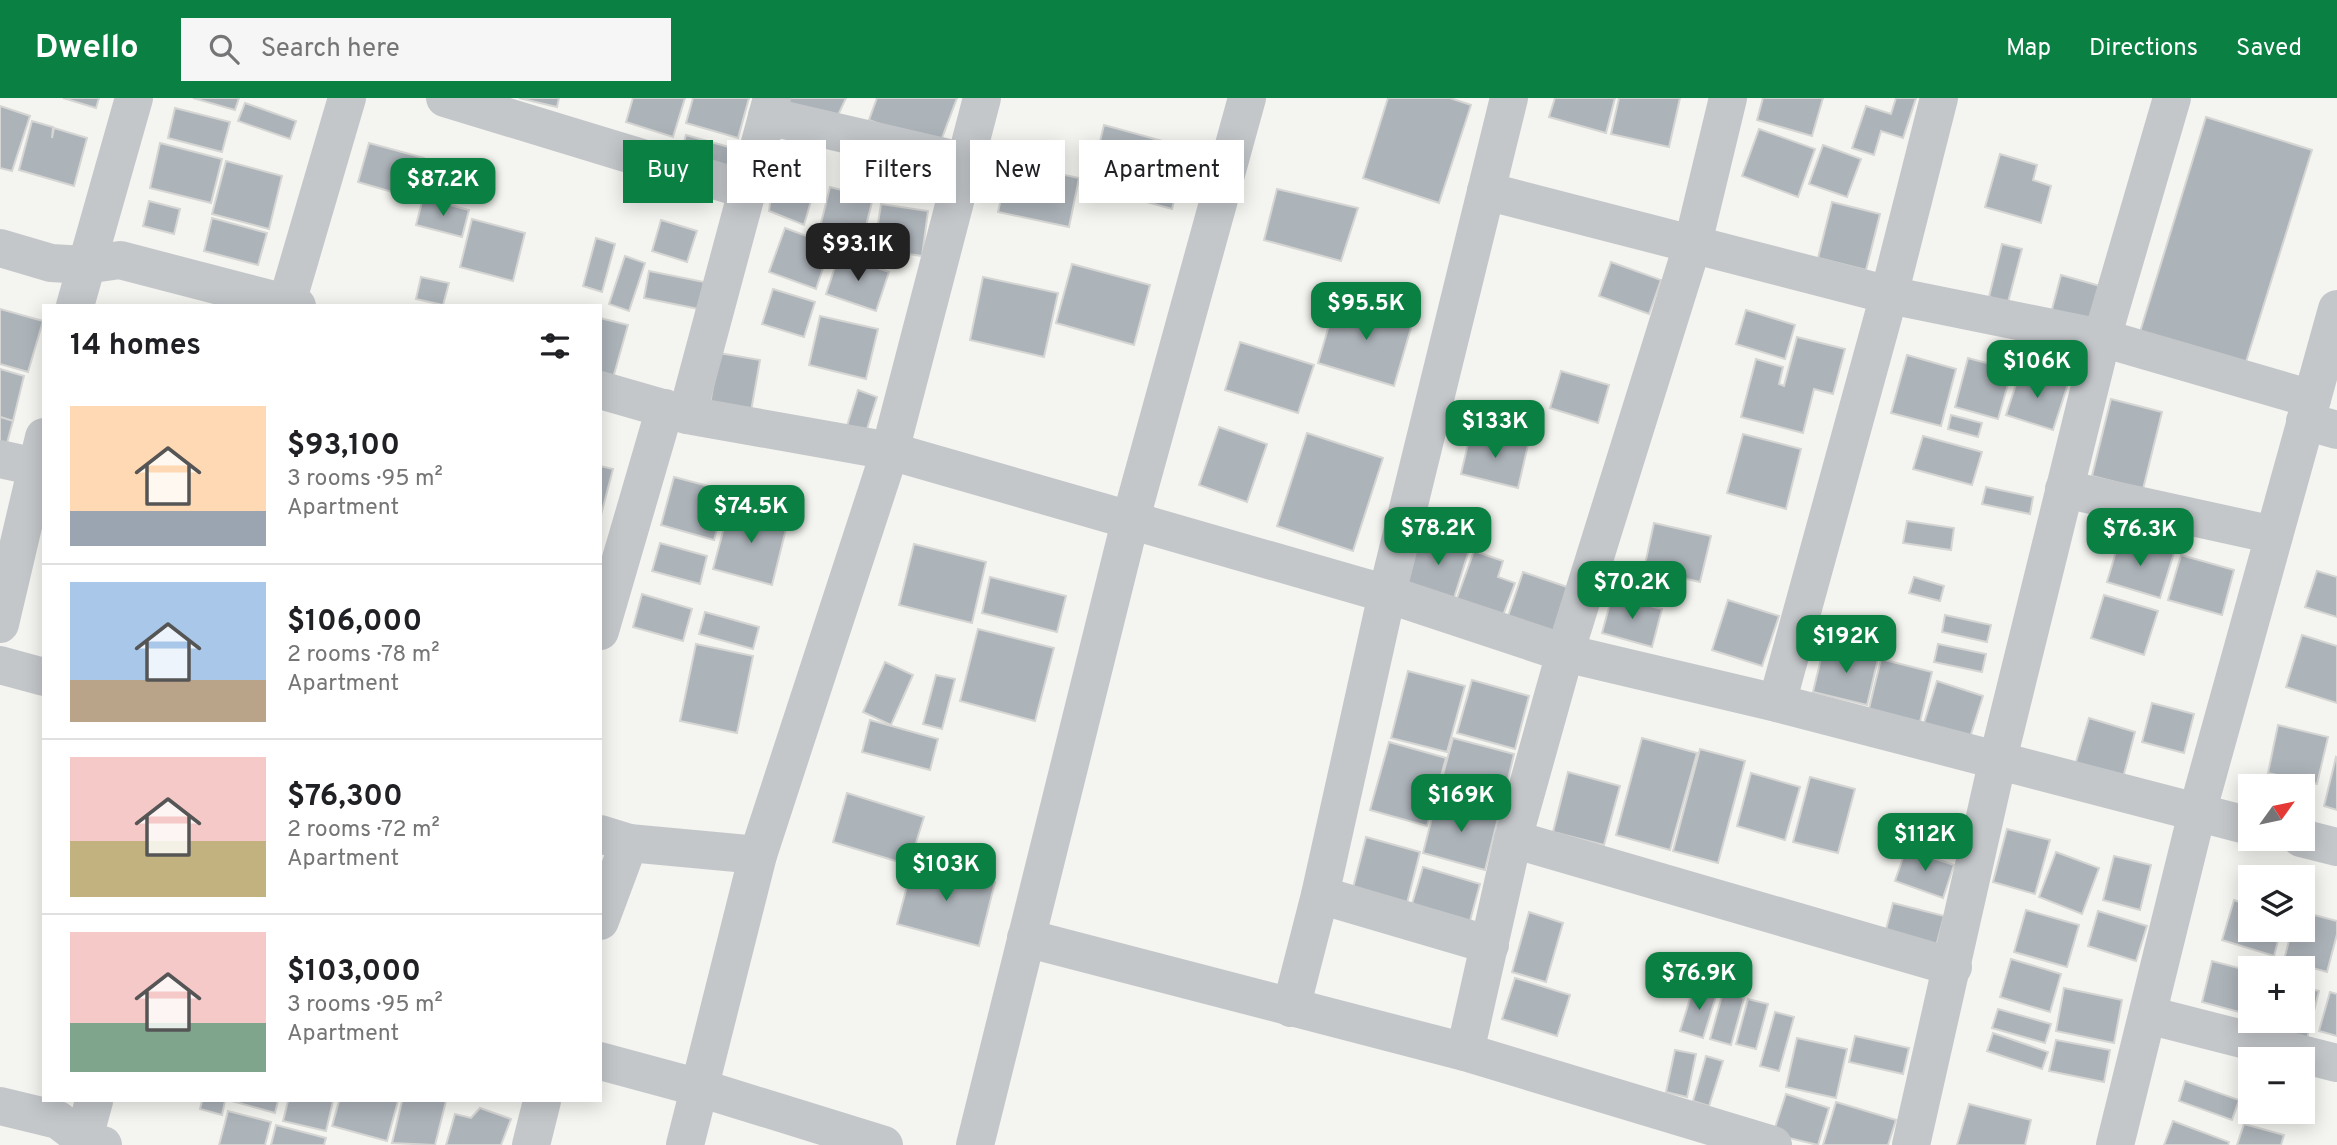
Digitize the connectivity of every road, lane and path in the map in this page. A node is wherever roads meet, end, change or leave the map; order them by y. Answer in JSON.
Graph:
{"nodes":[{"id":1,"x":134,"y":98,"type":"edge"},
{"id":2,"x":347,"y":98,"type":"edge"},
{"id":3,"x":446,"y":98,"type":"edge"},
{"id":4,"x":982,"y":98,"type":"edge"},
{"id":5,"x":1247,"y":98,"type":"edge"},
{"id":6,"x":1509,"y":98,"type":"edge"},
{"id":7,"x":1728,"y":98,"type":"edge"},
{"id":8,"x":1939,"y":98,"type":"edge"},
{"id":9,"x":2172,"y":98,"type":"edge"},
{"id":10,"x":769,"y":107,"type":"edge"},
{"id":11,"x":760,"y":140,"type":"edge"},
{"id":12,"x":966,"y":162,"type":"junction"},
{"id":13,"x":727,"y":184,"type":"edge"},
{"id":14,"x":1486,"y":191,"type":"junction"},
{"id":15,"x":743,"y":203,"type":"edge"},
{"id":16,"x":1693,"y":243,"type":"junction"},
{"id":17,"x":0,"y":248,"type":"edge"},
{"id":18,"x":85,"y":265,"type":"junction"},
{"id":19,"x":1889,"y":295,"type":"junction"},
{"id":20,"x":75,"y":304,"type":"edge"},
{"id":21,"x":286,"y":304,"type":"edge"},
{"id":22,"x":290,"y":304,"type":"edge"},
{"id":23,"x":2337,"y":309,"type":"edge"},
{"id":24,"x":2102,"y":338,"type":"junction"},
{"id":25,"x":602,"y":391,"type":"edge"},
{"id":26,"x":676,"y":412,"type":"junction"},
{"id":27,"x":2318,"y":417,"type":"edge"},
{"id":28,"x":890,"y":451,"type":"junction"},
{"id":29,"x":40,"y":452,"type":"edge"},
{"id":30,"x":0,"y":459,"type":"edge"},
{"id":31,"x":2064,"y":489,"type":"junction"},
{"id":32,"x":1130,"y":522,"type":"junction"},
{"id":33,"x":2274,"y":535,"type":"junction"},
{"id":34,"x":1387,"y":594,"type":"junction"},
{"id":35,"x":602,"y":620,"type":"edge"},
{"id":36,"x":0,"y":624,"type":"edge"},
{"id":37,"x":1565,"y":653,"type":"junction"},
{"id":38,"x":0,"y":665,"type":"edge"},
{"id":39,"x":42,"y":676,"type":"edge"},
{"id":40,"x":1777,"y":703,"type":"junction"},
{"id":41,"x":1998,"y":759,"type":"junction"},
{"id":42,"x":2197,"y":813,"type":"junction"},
{"id":43,"x":2238,"y":823,"type":"edge"},
{"id":44,"x":614,"y":838,"type":"edge"},
{"id":45,"x":1513,"y":839,"type":"junction"},
{"id":46,"x":2315,"y":842,"type":"edge"},
{"id":47,"x":2337,"y":847,"type":"edge"},
{"id":48,"x":758,"y":855,"type":"junction"},
{"id":49,"x":1320,"y":895,"type":"junction"},
{"id":50,"x":602,"y":909,"type":"edge"},
{"id":51,"x":1026,"y":938,"type":"junction"},
{"id":52,"x":1490,"y":945,"type":"junction"},
{"id":53,"x":1953,"y":967,"type":"junction"},
{"id":54,"x":1291,"y":1008,"type":"junction"},
{"id":55,"x":2148,"y":1015,"type":"junction"},
{"id":56,"x":1465,"y":1052,"type":"junction"},
{"id":57,"x":602,"y":1061,"type":"edge"},
{"id":58,"x":2337,"y":1063,"type":"edge"},
{"id":59,"x":700,"y":1087,"type":"junction"},
{"id":60,"x":94,"y":1102,"type":"edge"},
{"id":61,"x":542,"y":1102,"type":"edge"},
{"id":62,"x":0,"y":1106,"type":"edge"},
{"id":63,"x":90,"y":1143,"type":"edge"},
{"id":64,"x":531,"y":1145,"type":"edge"},
{"id":65,"x":685,"y":1145,"type":"edge"},
{"id":66,"x":884,"y":1145,"type":"edge"},
{"id":67,"x":975,"y":1145,"type":"edge"},
{"id":68,"x":1773,"y":1145,"type":"edge"},
{"id":69,"x":1911,"y":1145,"type":"edge"},
{"id":70,"x":2115,"y":1145,"type":"edge"}],
"edges":[{"from":1,"to":18,"type":"street"},
{"from":2,"to":22,"type":"street"},
{"from":3,"to":13,"type":"street"},
{"from":4,"to":12,"type":"street"},
{"from":5,"to":32,"type":"street"},
{"from":6,"to":14,"type":"street"},
{"from":7,"to":16,"type":"street"},
{"from":8,"to":19,"type":"street"},
{"from":9,"to":24,"type":"street"},
{"from":10,"to":11,"type":"street"},
{"from":10,"to":12,"type":"street"},
{"from":12,"to":28,"type":"street"},
{"from":14,"to":16,"type":"street"},
{"from":14,"to":34,"type":"street"},
{"from":15,"to":26,"type":"street"},
{"from":16,"to":19,"type":"street"},
{"from":16,"to":37,"type":"street"},
{"from":17,"to":18,"type":"street"},
{"from":18,"to":20,"type":"street"},
{"from":18,"to":21,"type":"street"},
{"from":19,"to":24,"type":"street"},
{"from":19,"to":40,"type":"street"},
{"from":23,"to":27,"type":"street"},
{"from":24,"to":27,"type":"street"},
{"from":24,"to":31,"type":"street"},
{"from":25,"to":26,"type":"street"},
{"from":26,"to":28,"type":"street"},
{"from":26,"to":35,"type":"street"},
{"from":27,"to":33,"type":"street"},
{"from":28,"to":32,"type":"street"},
{"from":28,"to":48,"type":"street"},
{"from":29,"to":30,"type":"street"},
{"from":29,"to":36,"type":"street"},
{"from":31,"to":33,"type":"street"},
{"from":31,"to":41,"type":"street"},
{"from":32,"to":34,"type":"street"},
{"from":32,"to":51,"type":"street"},
{"from":33,"to":42,"type":"street"},
{"from":34,"to":37,"type":"street"},
{"from":34,"to":49,"type":"street"},
{"from":37,"to":40,"type":"street"},
{"from":37,"to":45,"type":"street"},
{"from":38,"to":39,"type":"street"},
{"from":40,"to":41,"type":"street"},
{"from":41,"to":42,"type":"street"},
{"from":41,"to":53,"type":"street"},
{"from":42,"to":43,"type":"street"},
{"from":42,"to":55,"type":"street"},
{"from":44,"to":48,"type":"street"},
{"from":44,"to":50,"type":"street"},
{"from":45,"to":52,"type":"street"},
{"from":45,"to":53,"type":"street"},
{"from":46,"to":47,"type":"street"},
{"from":48,"to":59,"type":"street"},
{"from":49,"to":52,"type":"street"},
{"from":49,"to":54,"type":"street"},
{"from":51,"to":54,"type":"street"},
{"from":51,"to":67,"type":"street"},
{"from":52,"to":56,"type":"street"},
{"from":53,"to":69,"type":"street"},
{"from":54,"to":56,"type":"street"},
{"from":55,"to":58,"type":"street"},
{"from":55,"to":70,"type":"street"},
{"from":56,"to":68,"type":"street"},
{"from":57,"to":59,"type":"street"},
{"from":59,"to":65,"type":"street"},
{"from":59,"to":66,"type":"street"},
{"from":60,"to":63,"type":"street"},
{"from":61,"to":64,"type":"street"},
{"from":62,"to":63,"type":"street"}]}
